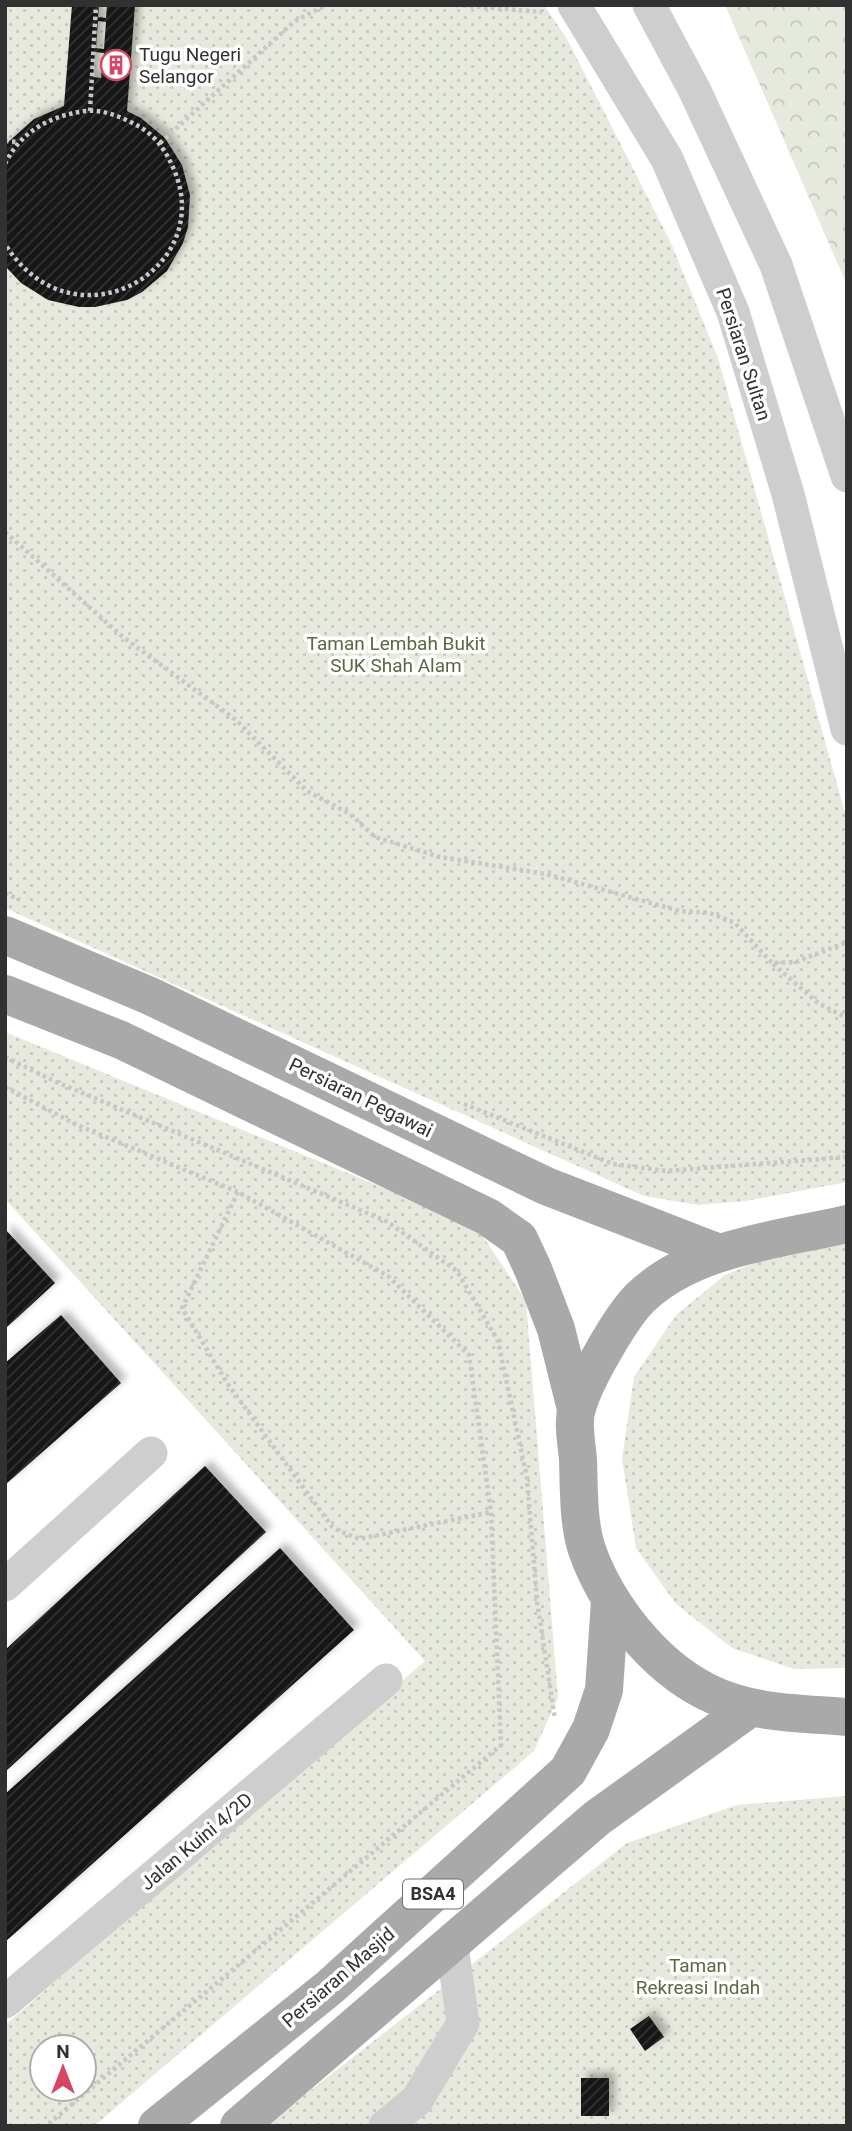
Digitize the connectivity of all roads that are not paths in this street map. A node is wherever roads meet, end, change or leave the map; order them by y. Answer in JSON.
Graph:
{"nodes":[{"id":1,"x":649,"y":5,"type":"edge"},
{"id":2,"x":577,"y":10,"type":"edge"},
{"id":3,"x":847,"y":476,"type":"edge"},
{"id":4,"x":847,"y":729,"type":"edge"},
{"id":5,"x":5,"y":935,"type":"edge"},
{"id":6,"x":5,"y":994,"type":"edge"},
{"id":7,"x":847,"y":1224,"type":"edge"},
{"id":8,"x":719,"y":1253,"type":"junction"},
{"id":9,"x":576,"y":1409,"type":"junction"},
{"id":10,"x":151,"y":1453,"type":"dead end"},
{"id":11,"x":5,"y":1585,"type":"edge"},
{"id":12,"x":610,"y":1601,"type":"junction"},
{"id":13,"x":386,"y":1680,"type":"dead end"},
{"id":14,"x":750,"y":1708,"type":"junction"},
{"id":15,"x":847,"y":1717,"type":"edge"},
{"id":16,"x":452,"y":1946,"type":"junction"},
{"id":17,"x":5,"y":2002,"type":"edge"},
{"id":18,"x":157,"y":2126,"type":"edge"},
{"id":19,"x":239,"y":2126,"type":"edge"},
{"id":20,"x":385,"y":2126,"type":"edge"}],
"edges":[{"from":1,"to":3,"type":"street"},
{"from":2,"to":4,"type":"street","name":"Persiaran Sultan"},
{"from":5,"to":8,"type":"main road","name":"Persiaran Pegawai"},
{"from":6,"to":9,"type":"main road"},
{"from":7,"to":8,"type":"main road"},
{"from":8,"to":9,"type":"main road"},
{"from":9,"to":12,"type":"main road"},
{"from":10,"to":11,"type":"street"},
{"from":12,"to":14,"type":"main road"},
{"from":12,"to":18,"type":"main road","name":"Persiaran Masjid","number":"BSA4"},
{"from":13,"to":17,"type":"street","name":"Jalan Kuini 4/2D"},
{"from":14,"to":15,"type":"main road"},
{"from":14,"to":16,"type":"main road","number":"BSA4"},
{"from":16,"to":19,"type":"main road","number":"BSA4"},
{"from":16,"to":20,"type":"street"}]}
